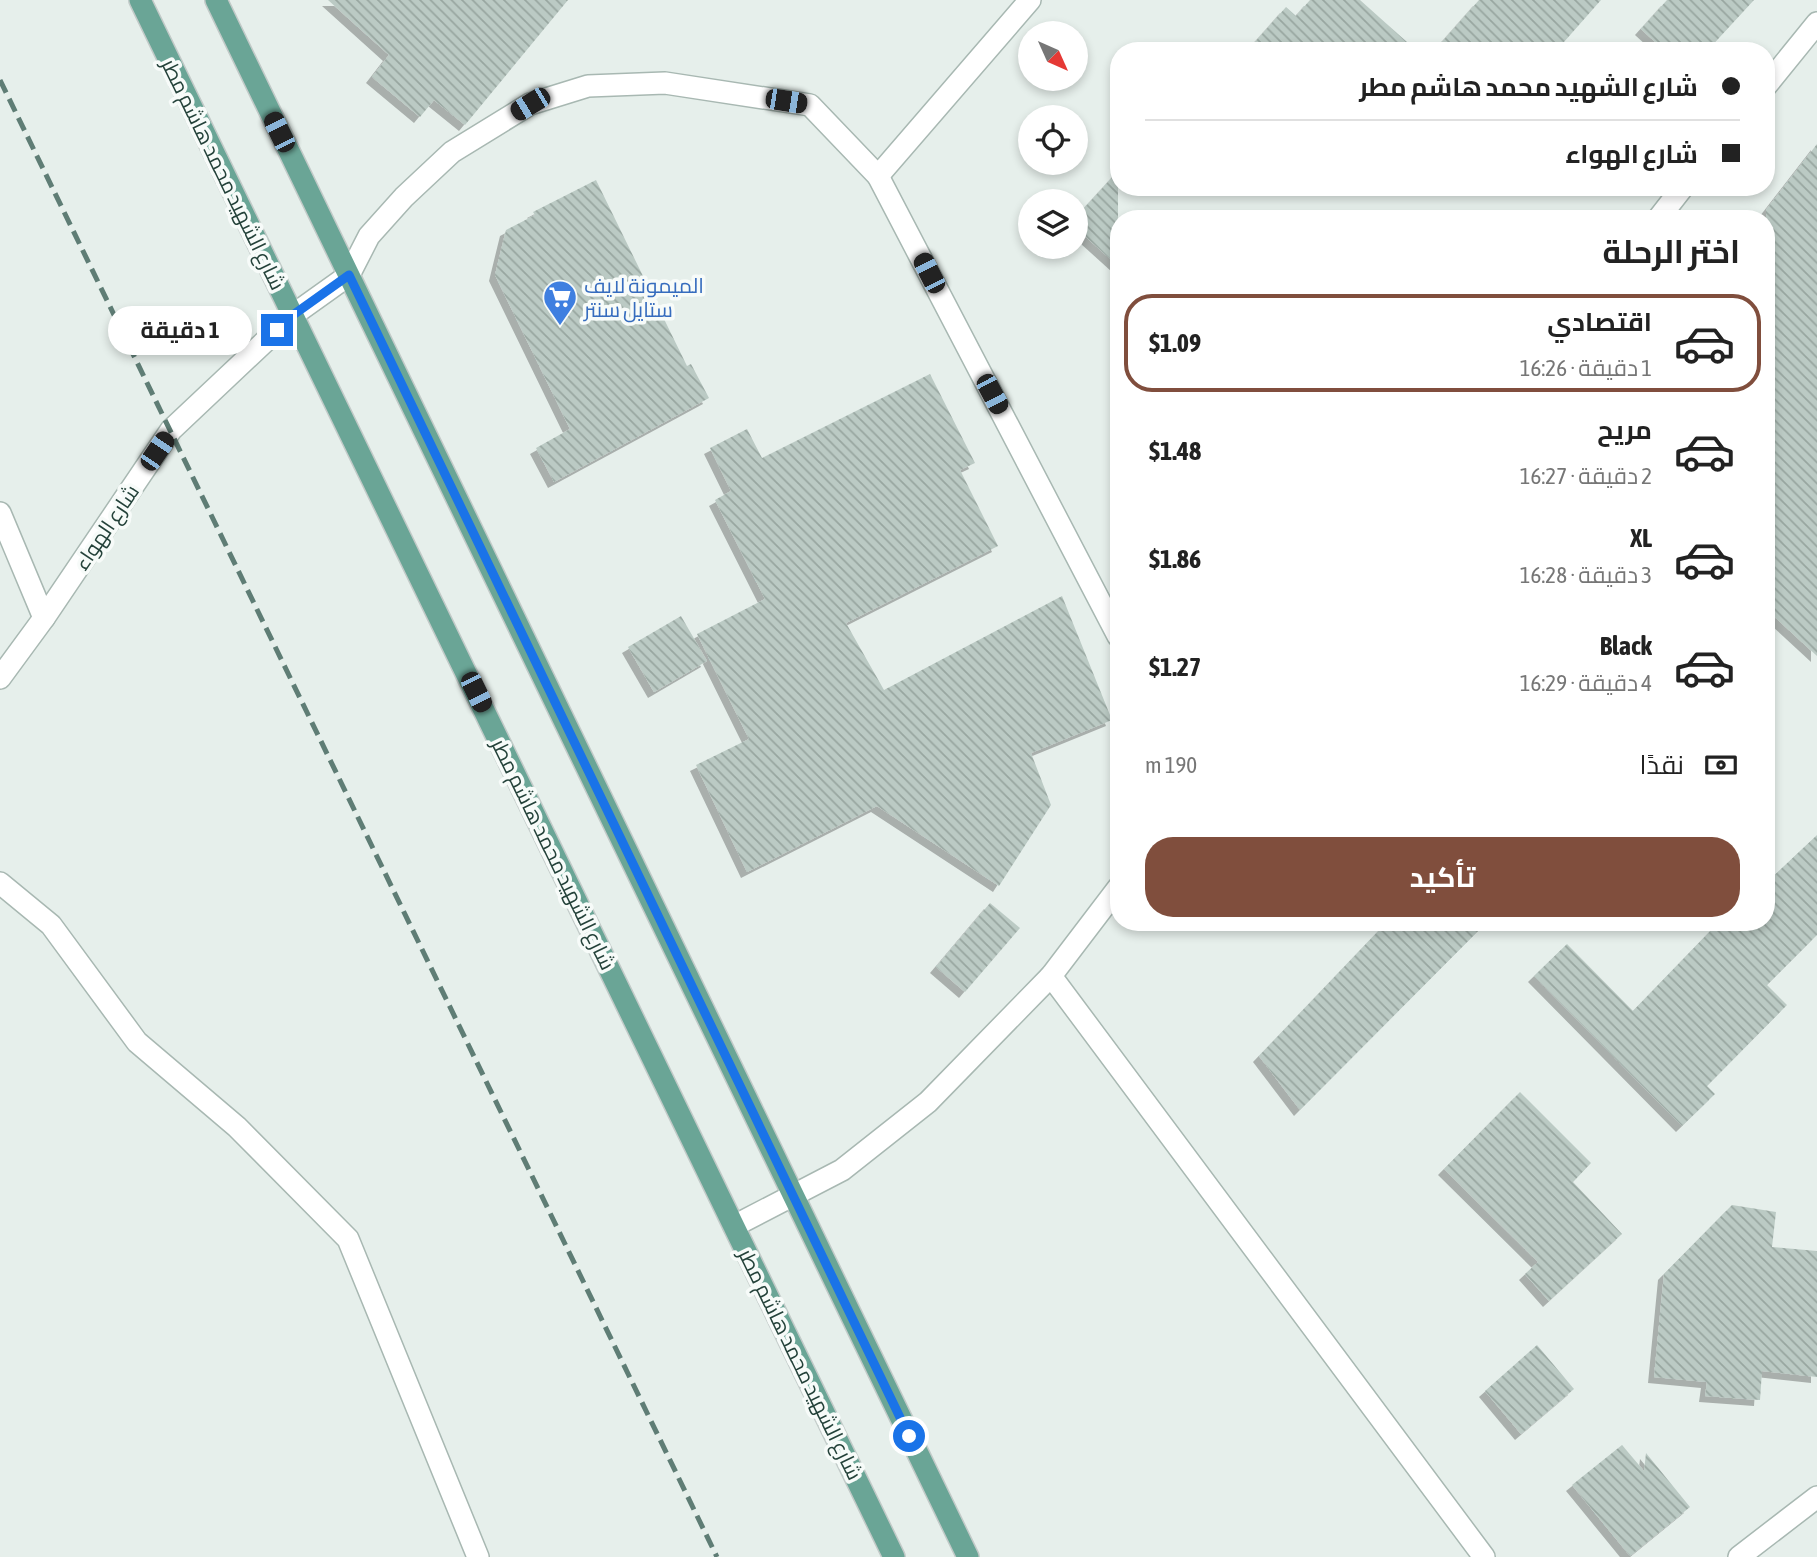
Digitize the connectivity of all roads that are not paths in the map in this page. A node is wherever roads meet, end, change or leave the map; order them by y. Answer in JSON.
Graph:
{"nodes":[{"id":1,"x":140,"y":0,"type":"edge"},
{"id":2,"x":216,"y":0,"type":"edge"},
{"id":3,"x":1030,"y":0,"type":"edge"},
{"id":4,"x":1817,"y":23,"type":"edge"},
{"id":5,"x":1775,"y":75,"type":"edge"},
{"id":6,"x":878,"y":176,"type":"junction"},
{"id":7,"x":1676,"y":196,"type":"edge"},
{"id":8,"x":1665,"y":210,"type":"edge"},
{"id":9,"x":349,"y":275,"type":"junction"},
{"id":10,"x":293,"y":315,"type":"junction"},
{"id":11,"x":0,"y":513,"type":"edge"},
{"id":12,"x":44,"y":618,"type":"junction"},
{"id":13,"x":1110,"y":621,"type":"edge"},
{"id":14,"x":0,"y":678,"type":"edge"},
{"id":15,"x":0,"y":883,"type":"edge"},
{"id":16,"x":1110,"y":899,"type":"edge"},
{"id":17,"x":1051,"y":976,"type":"junction"},
{"id":18,"x":792,"y":1194,"type":"junction"},
{"id":19,"x":734,"y":1226,"type":"junction"},
{"id":20,"x":1817,"y":1497,"type":"edge"},
{"id":21,"x":478,"y":1557,"type":"edge"},
{"id":22,"x":894,"y":1557,"type":"edge"},
{"id":23,"x":968,"y":1557,"type":"edge"},
{"id":24,"x":1484,"y":1557,"type":"edge"},
{"id":25,"x":1739,"y":1557,"type":"edge"}],
"edges":[{"from":1,"to":10,"type":"main road","name":"شارع الشهيد محمد هاشم مطر"},
{"from":2,"to":9,"type":"main road"},
{"from":3,"to":6,"type":"street"},
{"from":4,"to":5,"type":"street"},
{"from":6,"to":9,"type":"street"},
{"from":6,"to":13,"type":"street"},
{"from":7,"to":8,"type":"street"},
{"from":9,"to":10,"type":"street","name":"شارع الهواء"},
{"from":9,"to":18,"type":"main road"},
{"from":10,"to":12,"type":"street","name":"شارع الهواء"},
{"from":10,"to":19,"type":"main road","name":"شارع الشهيد محمد هاشم مطر"},
{"from":11,"to":12,"type":"street"},
{"from":12,"to":14,"type":"street","name":"شارع الهواء"},
{"from":15,"to":21,"type":"street"},
{"from":16,"to":17,"type":"street"},
{"from":17,"to":18,"type":"street"},
{"from":17,"to":24,"type":"street"},
{"from":18,"to":19,"type":"street"},
{"from":18,"to":23,"type":"main road"},
{"from":19,"to":22,"type":"main road","name":"شارع الشهيد محمد هاشم مطر"},
{"from":20,"to":25,"type":"street"}]}
